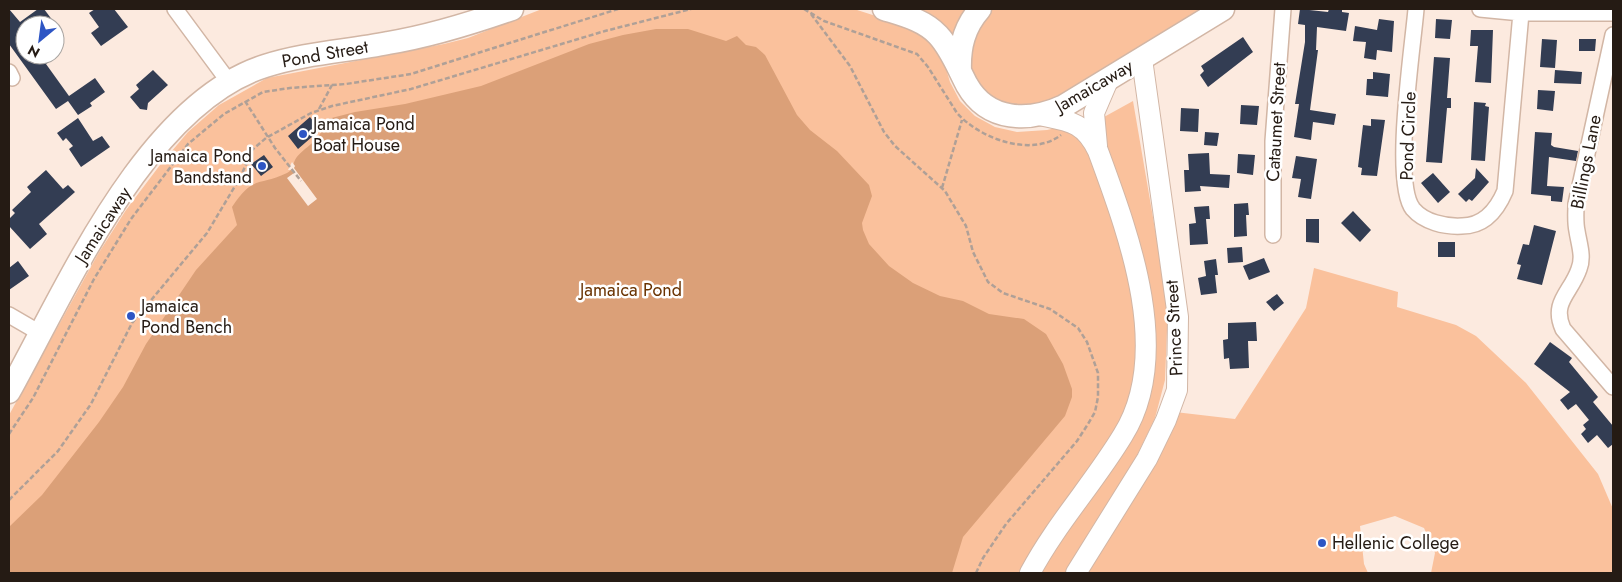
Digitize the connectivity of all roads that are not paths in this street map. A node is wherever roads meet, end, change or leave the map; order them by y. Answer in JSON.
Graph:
{"nodes":[{"id":1,"x":175,"y":9,"type":"edge"},
{"id":2,"x":512,"y":9,"type":"edge"},
{"id":3,"x":884,"y":9,"type":"edge"},
{"id":4,"x":980,"y":9,"type":"edge"},
{"id":5,"x":1283,"y":9,"type":"edge"},
{"id":6,"x":1416,"y":9,"type":"edge"},
{"id":7,"x":1480,"y":9,"type":"edge"},
{"id":8,"x":1216,"y":12,"type":"edge"},
{"id":9,"x":1521,"y":13,"type":"junction"},
{"id":10,"x":1613,"y":13,"type":"edge"},
{"id":11,"x":1613,"y":35,"type":"edge"},
{"id":12,"x":1142,"y":58,"type":"junction"},
{"id":13,"x":960,"y":71,"type":"junction"},
{"id":14,"x":1109,"y":78,"type":"junction"},
{"id":15,"x":229,"y":82,"type":"junction"},
{"id":16,"x":1039,"y":115,"type":"junction"},
{"id":17,"x":1098,"y":151,"type":"junction"},
{"id":18,"x":1273,"y":235,"type":"dead end"},
{"id":19,"x":9,"y":315,"type":"edge"},
{"id":20,"x":40,"y":333,"type":"junction"},
{"id":21,"x":1613,"y":386,"type":"edge"},
{"id":22,"x":9,"y":392,"type":"edge"},
{"id":23,"x":1030,"y":573,"type":"edge"},
{"id":24,"x":1076,"y":573,"type":"edge"}],
"edges":[{"from":1,"to":15,"type":"street"},
{"from":2,"to":15,"type":"highway","name":"Pond Street"},
{"from":3,"to":13,"type":"highway","name":"Jamaicaway"},
{"from":4,"to":13,"type":"highway"},
{"from":5,"to":18,"type":"street","name":"Cataumet Street"},
{"from":6,"to":9,"type":"street","name":"Pond Circle"},
{"from":7,"to":9,"type":"street"},
{"from":8,"to":12,"type":"highway","name":"Jamaicaway"},
{"from":9,"to":10,"type":"street"},
{"from":11,"to":21,"type":"street","name":"Billings Lane"},
{"from":12,"to":14,"type":"highway","name":"Jamaicaway"},
{"from":12,"to":24,"type":"main road","name":"Prince Street"},
{"from":13,"to":16,"type":"highway","name":"Jamaicaway"},
{"from":14,"to":16,"type":"highway","name":"Jamaicaway"},
{"from":14,"to":17,"type":"main road"},
{"from":15,"to":20,"type":"highway","name":"Jamaicaway"},
{"from":16,"to":17,"type":"main road"},
{"from":17,"to":23,"type":"main road"},
{"from":19,"to":20,"type":"street"},
{"from":20,"to":22,"type":"highway","name":"Jamaicaway"}]}
